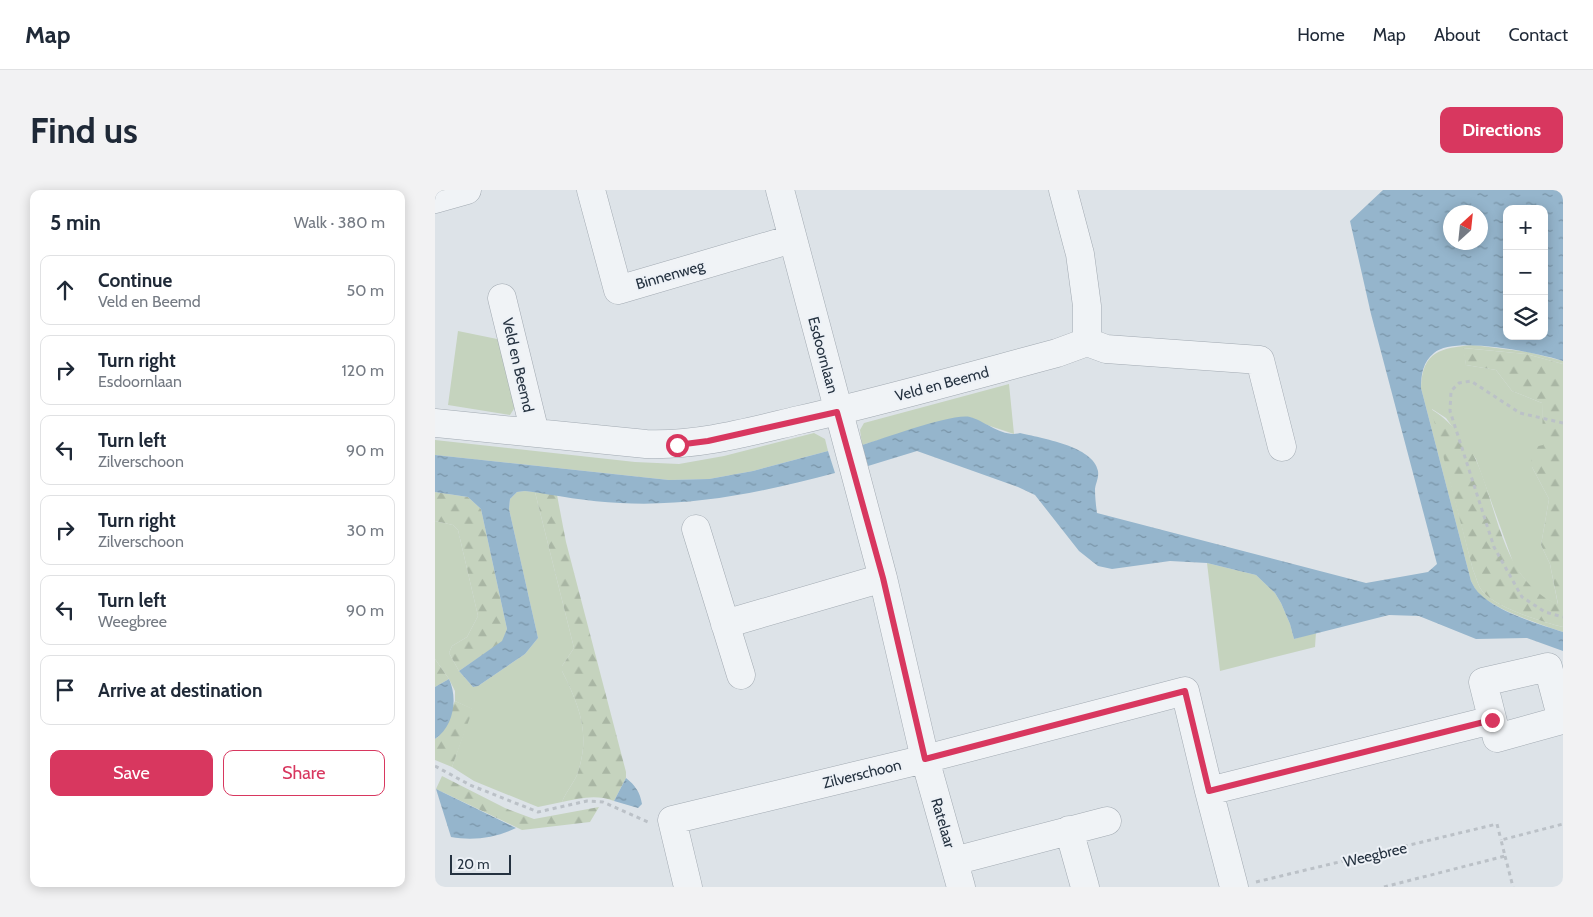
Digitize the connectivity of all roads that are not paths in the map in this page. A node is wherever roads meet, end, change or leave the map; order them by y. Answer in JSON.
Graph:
{"nodes":[{"id":1,"x":467,"y":190,"type":"edge"},
{"id":2,"x":591,"y":190,"type":"edge"},
{"id":3,"x":779,"y":190,"type":"edge"},
{"id":4,"x":1063,"y":190,"type":"edge"},
{"id":5,"x":435,"y":199,"type":"edge"},
{"id":6,"x":792,"y":239,"type":"junction"},
{"id":7,"x":502,"y":298,"type":"dead end"},
{"id":8,"x":1087,"y":342,"type":"junction"},
{"id":9,"x":837,"y":412,"type":"junction"},
{"id":10,"x":435,"y":423,"type":"edge"},
{"id":11,"x":535,"y":433,"type":"junction"},
{"id":12,"x":1282,"y":447,"type":"dead end"},
{"id":13,"x":696,"y":529,"type":"dead end"},
{"id":14,"x":883,"y":578,"type":"junction"},
{"id":15,"x":725,"y":624,"type":"junction"},
{"id":16,"x":741,"y":674,"type":"dead end"},
{"id":17,"x":1492,"y":720,"type":"dead end"},
{"id":18,"x":925,"y":759,"type":"junction"},
{"id":19,"x":1209,"y":791,"type":"junction"},
{"id":20,"x":1107,"y":821,"type":"dead end"},
{"id":21,"x":1069,"y":830,"type":"junction"},
{"id":22,"x":954,"y":861,"type":"junction"},
{"id":23,"x":1245,"y":885,"type":"edge"},
{"id":24,"x":688,"y":887,"type":"edge"},
{"id":25,"x":961,"y":887,"type":"edge"},
{"id":26,"x":1085,"y":887,"type":"edge"}],
"edges":[{"from":1,"to":5,"type":"street"},
{"from":2,"to":6,"type":"street","name":"Binnenweg"},
{"from":3,"to":6,"type":"street","name":"Esdoornlaan"},
{"from":4,"to":8,"type":"street"},
{"from":6,"to":9,"type":"street","name":"Esdoornlaan"},
{"from":7,"to":11,"type":"street","name":"Veld en Beemd"},
{"from":8,"to":9,"type":"street","name":"Veld en Beemd"},
{"from":8,"to":12,"type":"street"},
{"from":9,"to":11,"type":"street","name":"Veld en Beemd"},
{"from":9,"to":14,"type":"street","name":"Esdoornlaan"},
{"from":10,"to":11,"type":"street","name":"Veld en Beemd"},
{"from":13,"to":15,"type":"street"},
{"from":14,"to":15,"type":"street"},
{"from":14,"to":18,"type":"street","name":"Esdoornlaan"},
{"from":15,"to":16,"type":"street"},
{"from":17,"to":19,"type":"street"},
{"from":18,"to":19,"type":"street","name":"Zilverschoon"},
{"from":18,"to":22,"type":"street","name":"Ratelaar"},
{"from":18,"to":24,"type":"street","name":"Zilverschoon"},
{"from":19,"to":23,"type":"street"},
{"from":20,"to":21,"type":"street"},
{"from":21,"to":22,"type":"street"},
{"from":21,"to":26,"type":"street"},
{"from":22,"to":25,"type":"street","name":"Ratelaar"}]}
